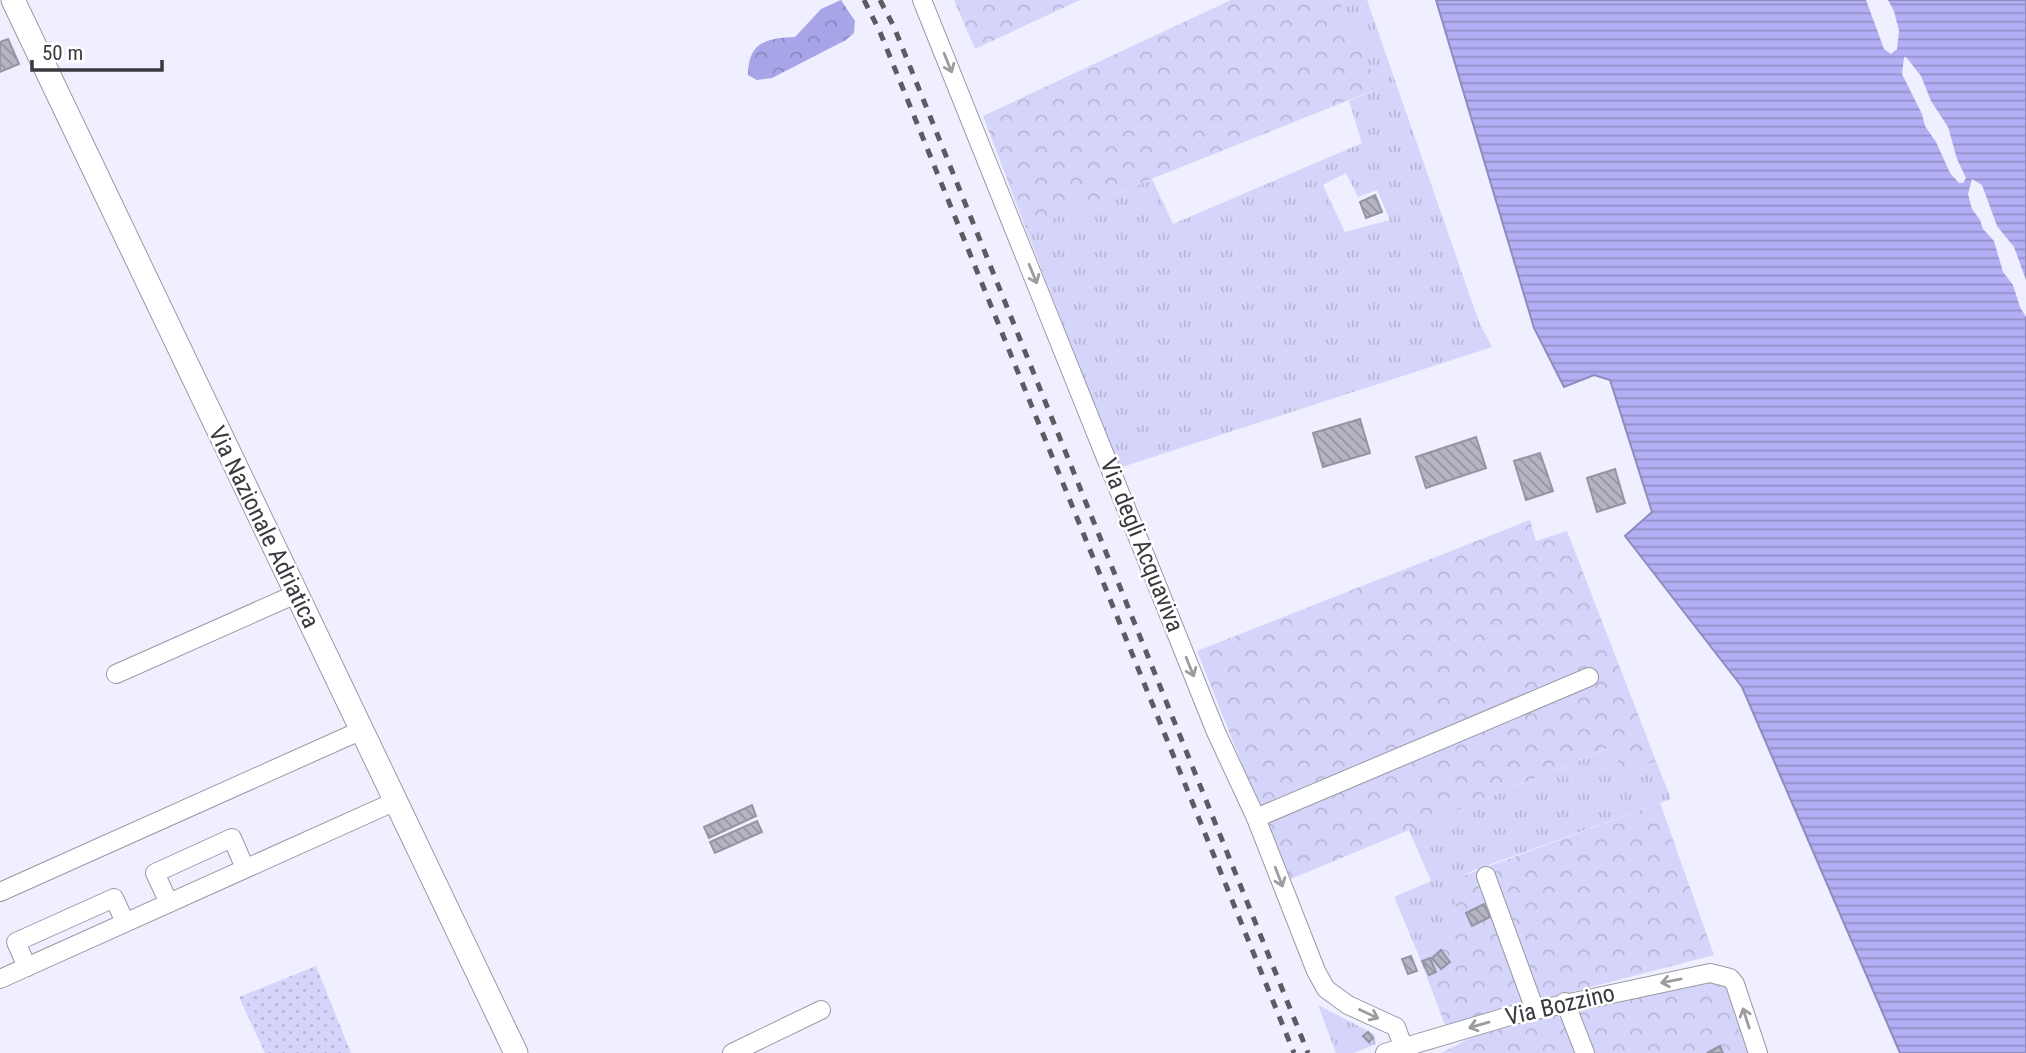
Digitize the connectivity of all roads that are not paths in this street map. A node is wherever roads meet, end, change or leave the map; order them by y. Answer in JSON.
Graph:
{"nodes":[{"id":1,"x":13,"y":0,"type":"edge"},
{"id":2,"x":922,"y":0,"type":"edge"},
{"id":3,"x":296,"y":594,"type":"junction"},
{"id":4,"x":116,"y":674,"type":"dead end"},
{"id":5,"x":1589,"y":677,"type":"dead end"},
{"id":6,"x":362,"y":730,"type":"junction"},
{"id":7,"x":396,"y":801,"type":"junction"},
{"id":8,"x":1256,"y":818,"type":"junction"},
{"id":9,"x":245,"y":868,"type":"junction"},
{"id":10,"x":1486,"y":876,"type":"dead end"},
{"id":11,"x":0,"y":892,"type":"edge"},
{"id":12,"x":169,"y":903,"type":"junction"},
{"id":13,"x":125,"y":922,"type":"junction"},
{"id":14,"x":27,"y":967,"type":"junction"},
{"id":15,"x":0,"y":979,"type":"edge"},
{"id":16,"x":1565,"y":1002,"type":"junction"},
{"id":17,"x":821,"y":1010,"type":"dead end"},
{"id":18,"x":1535,"y":1010,"type":"junction"},
{"id":19,"x":1403,"y":1049,"type":"edge"},
{"id":20,"x":516,"y":1053,"type":"edge"},
{"id":21,"x":732,"y":1053,"type":"edge"},
{"id":22,"x":1385,"y":1053,"type":"edge"},
{"id":23,"x":1585,"y":1053,"type":"edge"},
{"id":24,"x":1758,"y":1053,"type":"edge"}],
"edges":[{"from":1,"to":3,"type":"main road","name":"Via Nazionale Adriatica"},
{"from":2,"to":8,"type":"street","name":"Via degli Acquaviva","one_way":true},
{"from":3,"to":4,"type":"street"},
{"from":3,"to":6,"type":"main road","name":"Via Nazionale Adriatica"},
{"from":5,"to":8,"type":"street"},
{"from":6,"to":7,"type":"main road","name":"Via Nazionale Adriatica"},
{"from":6,"to":11,"type":"street"},
{"from":7,"to":9,"type":"street"},
{"from":7,"to":20,"type":"main road","name":"Via Nazionale Adriatica"},
{"from":8,"to":19,"type":"street","name":"Via degli Acquaviva","one_way":true},
{"from":9,"to":12,"type":"street"},
{"from":9,"to":12,"type":"street"},
{"from":10,"to":18,"type":"street"},
{"from":12,"to":13,"type":"street"},
{"from":13,"to":14,"type":"street"},
{"from":13,"to":14,"type":"street"},
{"from":14,"to":15,"type":"street"},
{"from":16,"to":18,"type":"street","name":"Via Bozzino"},
{"from":16,"to":23,"type":"street"},
{"from":24,"to":16,"type":"street","name":"Via Bozzino","one_way":true},
{"from":17,"to":21,"type":"street"},
{"from":18,"to":19,"type":"street","name":"Via Bozzino","one_way":true},
{"from":19,"to":22,"type":"street","name":"Via Bozzino"}]}
